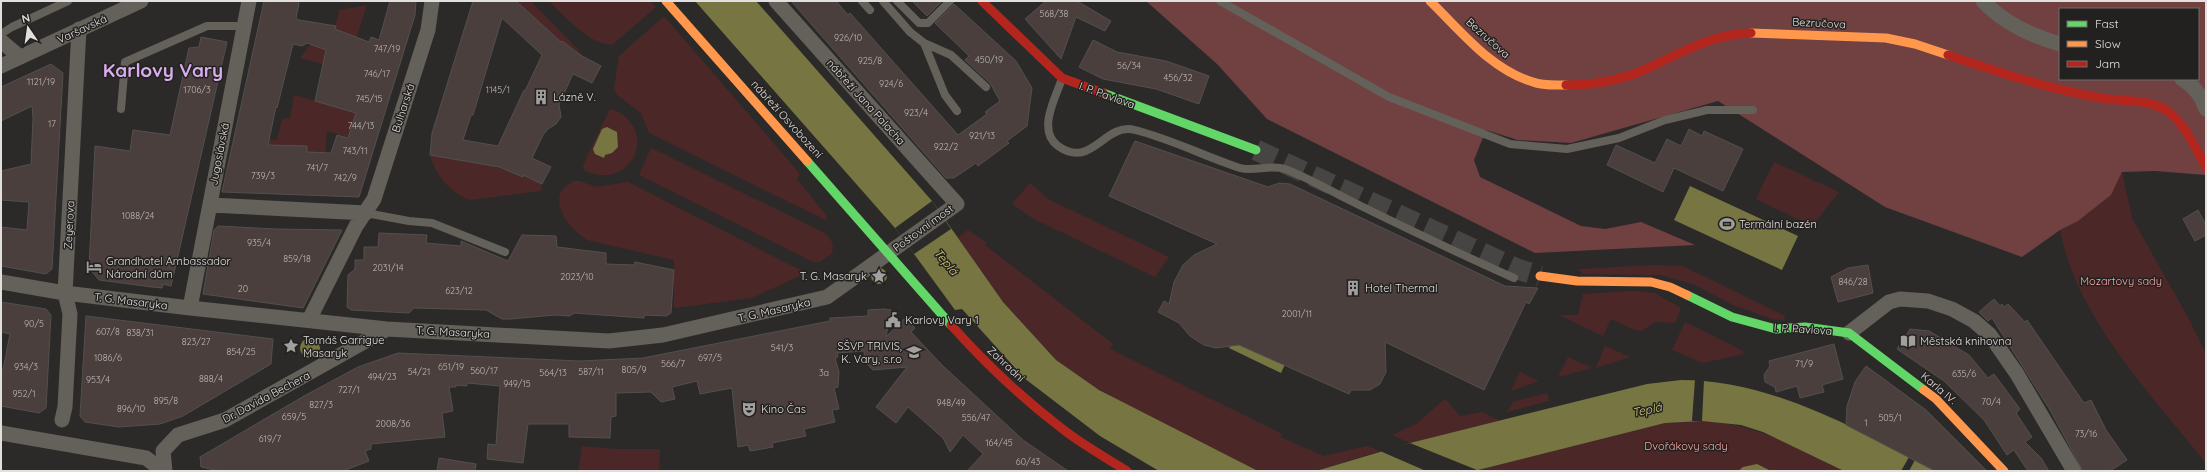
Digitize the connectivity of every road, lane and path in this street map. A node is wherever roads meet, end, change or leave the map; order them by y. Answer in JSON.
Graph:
{"nodes":[{"id":1,"x":68,"y":1,"type":"edge"},
{"id":2,"x":141,"y":1,"type":"edge"},
{"id":3,"x":249,"y":1,"type":"edge"},
{"id":4,"x":432,"y":1,"type":"edge"},
{"id":5,"x":666,"y":1,"type":"edge"},
{"id":6,"x":776,"y":1,"type":"edge"},
{"id":7,"x":862,"y":1,"type":"edge"},
{"id":8,"x":883,"y":1,"type":"edge"},
{"id":9,"x":897,"y":1,"type":"edge"},
{"id":10,"x":950,"y":1,"type":"edge"},
{"id":11,"x":982,"y":1,"type":"edge"},
{"id":12,"x":1220,"y":1,"type":"edge"},
{"id":13,"x":1430,"y":1,"type":"edge"},
{"id":14,"x":1983,"y":1,"type":"edge"},
{"id":15,"x":870,"y":10,"type":"dead end"},
{"id":16,"x":80,"y":29,"type":"junction"},
{"id":17,"x":1,"y":34,"type":"edge"},
{"id":18,"x":242,"y":34,"type":"junction"},
{"id":19,"x":1,"y":41,"type":"edge"},
{"id":20,"x":924,"y":43,"type":"junction"},
{"id":21,"x":2059,"y":44,"type":"edge"},
{"id":22,"x":20,"y":57,"type":"junction"},
{"id":23,"x":1,"y":66,"type":"edge"},
{"id":24,"x":1062,"y":78,"type":"junction"},
{"id":25,"x":2183,"y":80,"type":"edge"},
{"id":26,"x":986,"y":87,"type":"dead end"},
{"id":27,"x":121,"y":108,"type":"dead end"},
{"id":28,"x":2206,"y":109,"type":"edge"},
{"id":29,"x":1753,"y":110,"type":"dead end"},
{"id":30,"x":958,"y":111,"type":"dead end"},
{"id":31,"x":1256,"y":150,"type":"tunnel mouth"},
{"id":32,"x":2206,"y":167,"type":"edge"},
{"id":33,"x":957,"y":204,"type":"joint"},
{"id":34,"x":210,"y":205,"type":"junction"},
{"id":35,"x":366,"y":213,"type":"junction"},
{"id":36,"x":505,"y":252,"type":"dead end"},
{"id":37,"x":889,"y":252,"type":"junction"},
{"id":38,"x":1540,"y":276,"type":"tunnel mouth"},
{"id":39,"x":1514,"y":278,"type":"dead end"},
{"id":40,"x":1,"y":282,"type":"edge"},
{"id":41,"x":65,"y":293,"type":"junction"},
{"id":42,"x":190,"y":308,"type":"junction"},
{"id":43,"x":309,"y":320,"type":"junction"},
{"id":44,"x":387,"y":329,"type":"junction"},
{"id":45,"x":1849,"y":333,"type":"junction"},
{"id":46,"x":62,"y":420,"type":"dead end"},
{"id":47,"x":1,"y":433,"type":"edge"},
{"id":48,"x":164,"y":471,"type":"edge"},
{"id":49,"x":1127,"y":471,"type":"edge"},
{"id":50,"x":2004,"y":471,"type":"edge"},
{"id":51,"x":2074,"y":471,"type":"edge"}],
"edges":[{"from":1,"to":17,"type":"lane"},
{"from":2,"to":16,"type":"street","name":"Varšavská"},
{"from":3,"to":18,"type":"street","name":"Jugoslávská"},
{"from":4,"to":35,"type":"street","name":"Bulharská"},
{"from":5,"to":37,"type":"street","name":"nábřeží Osvobození"},
{"from":6,"to":33,"type":"street","name":"nábřeží Jana Palacha"},
{"from":7,"to":15,"type":"lane"},
{"from":8,"to":20,"type":"lane"},
{"from":9,"to":10,"type":"lane"},
{"from":11,"to":24,"type":"street","name":"I. P. Pavlova"},
{"from":12,"to":29,"type":"lane"},
{"from":13,"to":32,"type":"street","name":"Bezručova"},
{"from":14,"to":21,"type":"street"},
{"from":16,"to":22,"type":"street","name":"Varšavská"},
{"from":16,"to":41,"type":"street","name":"Zeyerova"},
{"from":18,"to":27,"type":"lane"},
{"from":18,"to":34,"type":"street","name":"Jugoslávská"},
{"from":19,"to":22,"type":"street"},
{"from":20,"to":26,"type":"lane"},
{"from":20,"to":30,"type":"lane"},
{"from":22,"to":23,"type":"street","name":"Varšavská"},
{"from":24,"to":31,"type":"street","name":"I. P. Pavlova"},
{"from":24,"to":39,"type":"lane"},
{"from":25,"to":28,"type":"street"},
{"from":33,"to":37,"type":"street","name":"Poštovní most"},
{"from":34,"to":35,"type":"street"},
{"from":34,"to":42,"type":"street","name":"Jugoslávská"},
{"from":35,"to":36,"type":"lane"},
{"from":35,"to":43,"type":"street","name":"Bulharská"},
{"from":37,"to":44,"type":"street","name":"T. G. Masaryka"},
{"from":37,"to":49,"type":"street","name":"Zahradní"},
{"from":38,"to":45,"type":"street","name":"I. P. Pavlova"},
{"from":40,"to":41,"type":"street","name":"T. G. Masaryka"},
{"from":41,"to":42,"type":"street","name":"T. G. Masaryka"},
{"from":41,"to":46,"type":"street","name":"Zeyerova"},
{"from":42,"to":43,"type":"street","name":"T. G. Masaryka"},
{"from":43,"to":44,"type":"street","name":"T. G. Masaryka"},
{"from":44,"to":48,"type":"street","name":"Dr. Davida Bechera"},
{"from":45,"to":50,"type":"street","name":"Karla IV."},
{"from":45,"to":51,"type":"street"},
{"from":47,"to":48,"type":"street","name":"Dr. Davida Bechera"}]}
